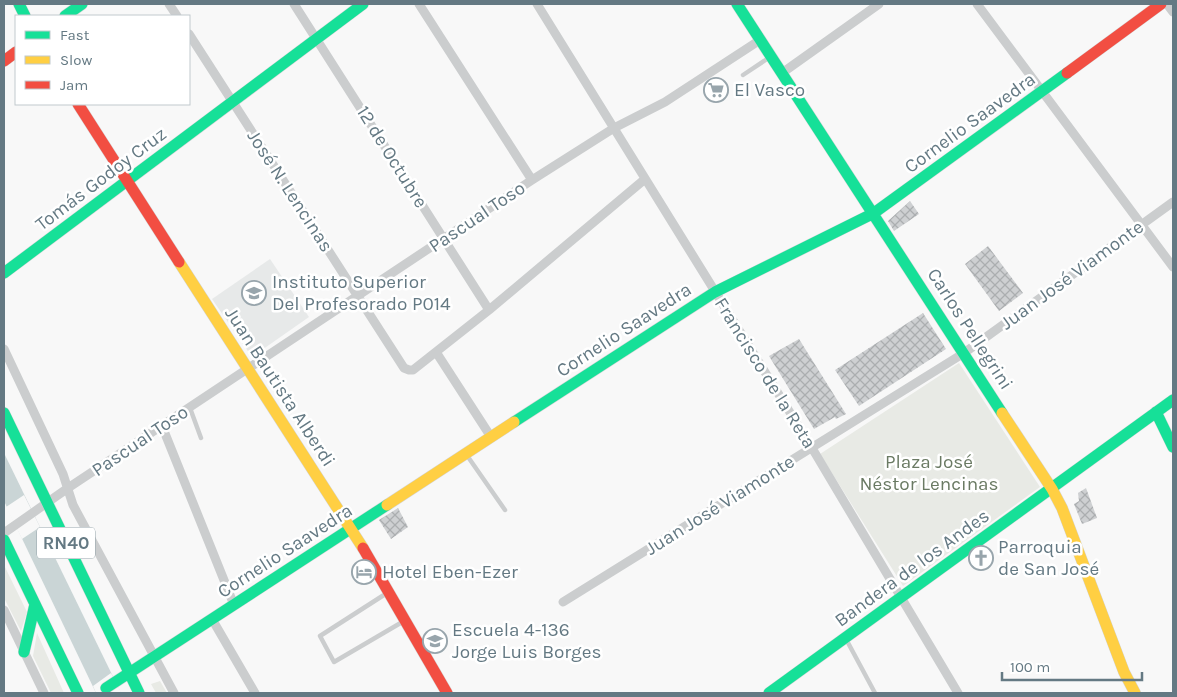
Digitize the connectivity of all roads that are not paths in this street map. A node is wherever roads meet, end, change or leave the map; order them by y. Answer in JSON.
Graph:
{"nodes":[{"id":1,"x":82,"y":4,"type":"edge"},
{"id":2,"x":169,"y":4,"type":"edge"},
{"id":3,"x":294,"y":4,"type":"edge"},
{"id":4,"x":363,"y":4,"type":"edge"},
{"id":5,"x":419,"y":4,"type":"edge"},
{"id":6,"x":537,"y":4,"type":"edge"},
{"id":7,"x":737,"y":4,"type":"edge"},
{"id":8,"x":879,"y":4,"type":"edge"},
{"id":9,"x":977,"y":4,"type":"edge"},
{"id":10,"x":1161,"y":4,"type":"edge"},
{"id":11,"x":1167,"y":4,"type":"edge"},
{"id":12,"x":1173,"y":12,"type":"edge"},
{"id":13,"x":66,"y":15,"type":"edge"},
{"id":14,"x":176,"y":15,"type":"edge"},
{"id":15,"x":190,"y":36,"type":"edge"},
{"id":16,"x":317,"y":39,"type":"junction"},
{"id":17,"x":760,"y":40,"type":"junction"},
{"id":18,"x":15,"y":53,"type":"edge"},
{"id":19,"x":771,"y":56,"type":"junction"},
{"id":20,"x":4,"y":61,"type":"edge"},
{"id":21,"x":782,"y":73,"type":"junction"},
{"id":22,"x":743,"y":75,"type":"dead end"},
{"id":23,"x":1042,"y":92,"type":"junction"},
{"id":24,"x":233,"y":102,"type":"junction"},
{"id":25,"x":79,"y":105,"type":"edge"},
{"id":26,"x":614,"y":128,"type":"junction"},
{"id":27,"x":645,"y":179,"type":"junction"},
{"id":28,"x":532,"y":180,"type":"junction"},
{"id":29,"x":127,"y":182,"type":"junction"},
{"id":30,"x":1173,"y":202,"type":"edge"},
{"id":31,"x":874,"y":213,"type":"junction"},
{"id":32,"x":1142,"y":225,"type":"junction"},
{"id":33,"x":444,"y":238,"type":"junction"},
{"id":34,"x":1173,"y":267,"type":"edge"},
{"id":35,"x":4,"y":273,"type":"edge"},
{"id":36,"x":715,"y":292,"type":"junction"},
{"id":37,"x":357,"y":296,"type":"junction"},
{"id":38,"x":489,"y":310,"type":"junction"},
{"id":39,"x":4,"y":349,"type":"edge"},
{"id":40,"x":436,"y":352,"type":"junction"},
{"id":41,"x":964,"y":353,"type":"junction"},
{"id":42,"x":248,"y":369,"type":"junction"},
{"id":43,"x":1173,"y":400,"type":"edge"},
{"id":44,"x":190,"y":408,"type":"junction"},
{"id":45,"x":1156,"y":412,"type":"junction"},
{"id":46,"x":4,"y":414,"type":"edge"},
{"id":47,"x":162,"y":426,"type":"junction"},
{"id":48,"x":491,"y":437,"type":"junction"},
{"id":49,"x":201,"y":438,"type":"dead end"},
{"id":50,"x":1173,"y":447,"type":"edge"},
{"id":51,"x":812,"y":448,"type":"junction"},
{"id":52,"x":466,"y":453,"type":"junction"},
{"id":53,"x":68,"y":488,"type":"junction"},
{"id":54,"x":1052,"y":489,"type":"junction"},
{"id":55,"x":47,"y":503,"type":"junction"},
{"id":56,"x":505,"y":510,"type":"dead end"},
{"id":57,"x":352,"y":529,"type":"junction"},
{"id":58,"x":4,"y":533,"type":"edge"},
{"id":59,"x":4,"y":540,"type":"edge"},
{"id":60,"x":389,"y":593,"type":"junction"},
{"id":61,"x":901,"y":597,"type":"junction"},
{"id":62,"x":563,"y":602,"type":"dead end"},
{"id":63,"x":35,"y":604,"type":"junction"},
{"id":64,"x":234,"y":605,"type":"junction"},
{"id":65,"x":4,"y":610,"type":"edge"},
{"id":66,"x":212,"y":619,"type":"junction"},
{"id":67,"x":405,"y":620,"type":"junction"},
{"id":68,"x":846,"y":638,"type":"junction"},
{"id":69,"x":24,"y":652,"type":"junction"},
{"id":70,"x":154,"y":657,"type":"junction"},
{"id":71,"x":129,"y":673,"type":"junction"},
{"id":72,"x":107,"y":688,"type":"edge"},
{"id":73,"x":44,"y":693,"type":"edge"},
{"id":74,"x":78,"y":693,"type":"edge"},
{"id":75,"x":139,"y":693,"type":"edge"},
{"id":76,"x":174,"y":693,"type":"edge"},
{"id":77,"x":255,"y":693,"type":"edge"},
{"id":78,"x":447,"y":693,"type":"edge"},
{"id":79,"x":769,"y":693,"type":"edge"},
{"id":80,"x":876,"y":693,"type":"edge"},
{"id":81,"x":958,"y":693,"type":"edge"},
{"id":82,"x":1135,"y":693,"type":"edge"}],
"edges":[{"from":1,"to":13,"type":"main road"},
{"from":2,"to":14,"type":"street"},
{"from":3,"to":16,"type":"street","name":"12 de Octubre"},
{"from":4,"to":16,"type":"main road","name":"Tomás Godoy Cruz"},
{"from":5,"to":28,"type":"street"},
{"from":6,"to":26,"type":"street","name":"Francisco de la Reta"},
{"from":7,"to":17,"type":"main road","name":"Carlos Pellegrini"},
{"from":8,"to":21,"type":"street"},
{"from":9,"to":23,"type":"street"},
{"from":10,"to":23,"type":"main road","name":"Cornelio Saavedra"},
{"from":11,"to":12,"type":"street"},
{"from":15,"to":24,"type":"street","name":"José N. Lencinas"},
{"from":16,"to":24,"type":"main road","name":"Tomás Godoy Cruz"},
{"from":16,"to":33,"type":"street","name":"12 de Octubre"},
{"from":17,"to":19,"type":"main road","name":"Carlos Pellegrini"},
{"from":17,"to":26,"type":"street","name":"Pascual Toso"},
{"from":18,"to":20,"type":"main road"},
{"from":19,"to":21,"type":"main road","name":"Carlos Pellegrini"},
{"from":19,"to":22,"type":"lane"},
{"from":21,"to":31,"type":"main road","name":"Carlos Pellegrini"},
{"from":23,"to":31,"type":"main road","name":"Cornelio Saavedra"},
{"from":23,"to":32,"type":"street"},
{"from":24,"to":29,"type":"main road","name":"Tomás Godoy Cruz"},
{"from":24,"to":37,"type":"street","name":"José N. Lencinas"},
{"from":25,"to":29,"type":"main road","name":"Juan Bautista Alberdi"},
{"from":26,"to":27,"type":"street","name":"Francisco de la Reta"},
{"from":26,"to":28,"type":"street","name":"Pascual Toso"},
{"from":27,"to":36,"type":"street","name":"Francisco de la Reta"},
{"from":27,"to":38,"type":"street"},
{"from":28,"to":33,"type":"street","name":"Pascual Toso"},
{"from":29,"to":35,"type":"main road","name":"Tomás Godoy Cruz"},
{"from":29,"to":42,"type":"main road","name":"Juan Bautista Alberdi"},
{"from":30,"to":32,"type":"street","name":"Juan José Viamonte"},
{"from":31,"to":36,"type":"main road","name":"Cornelio Saavedra"},
{"from":31,"to":41,"type":"main road","name":"Carlos Pellegrini"},
{"from":32,"to":34,"type":"street"},
{"from":32,"to":41,"type":"street","name":"Juan José Viamonte"},
{"from":33,"to":37,"type":"street","name":"Pascual Toso"},
{"from":33,"to":38,"type":"street","name":"12 de Octubre"},
{"from":36,"to":48,"type":"main road","name":"Cornelio Saavedra"},
{"from":36,"to":51,"type":"street","name":"Francisco de la Reta"},
{"from":37,"to":40,"type":"street","name":"José N. Lencinas"},
{"from":37,"to":42,"type":"street","name":"Pascual Toso"},
{"from":38,"to":40,"type":"street"},
{"from":39,"to":53,"type":"street"},
{"from":40,"to":48,"type":"street"},
{"from":41,"to":51,"type":"street","name":"Juan José Viamonte"},
{"from":41,"to":54,"type":"main road","name":"Carlos Pellegrini"},
{"from":42,"to":44,"type":"street","name":"Pascual Toso"},
{"from":42,"to":57,"type":"main road","name":"Juan Bautista Alberdi"},
{"from":43,"to":45,"type":"main road","name":"Bandera de los Andes"},
{"from":44,"to":47,"type":"street","name":"Pascual Toso"},
{"from":44,"to":49,"type":"lane"},
{"from":45,"to":50,"type":"main road"},
{"from":45,"to":54,"type":"main road","name":"Bandera de los Andes"},
{"from":46,"to":55,"type":"main road","number":"RN40"},
{"from":47,"to":53,"type":"street","name":"Pascual Toso"},
{"from":47,"to":64,"type":"street"},
{"from":48,"to":52,"type":"main road","name":"Cornelio Saavedra"},
{"from":51,"to":61,"type":"street","name":"Francisco de la Reta"},
{"from":51,"to":62,"type":"street","name":"Juan José Viamonte"},
{"from":52,"to":56,"type":"lane"},
{"from":52,"to":57,"type":"main road","name":"Cornelio Saavedra"},
{"from":53,"to":55,"type":"street","name":"Pascual Toso"},
{"from":53,"to":70,"type":"street"},
{"from":54,"to":61,"type":"main road","name":"Bandera de los Andes"},
{"from":54,"to":82,"type":"main road","name":"Carlos Pellegrini"},
{"from":55,"to":58,"type":"street","name":"Pascual Toso"},
{"from":55,"to":71,"type":"main road","number":"RN40"},
{"from":57,"to":60,"type":"main road","name":"Juan Bautista Alberdi"},
{"from":57,"to":64,"type":"main road","name":"Cornelio Saavedra"},
{"from":59,"to":63,"type":"main road","number":"RN40"},
{"from":60,"to":67,"type":"main road","name":"Juan Bautista Alberdi"},
{"from":60,"to":67,"type":"lane"},
{"from":61,"to":68,"type":"main road","name":"Bandera de los Andes"},
{"from":61,"to":81,"type":"street","name":"Francisco de la Reta"},
{"from":63,"to":69,"type":"main road"},
{"from":63,"to":74,"type":"main road","number":"RN40"},
{"from":64,"to":66,"type":"main road","name":"Cornelio Saavedra"},
{"from":65,"to":69,"type":"street"},
{"from":66,"to":70,"type":"main road","name":"Cornelio Saavedra"},
{"from":66,"to":77,"type":"street"},
{"from":67,"to":78,"type":"main road","name":"Juan Bautista Alberdi"},
{"from":68,"to":79,"type":"main road","name":"Bandera de los Andes"},
{"from":68,"to":80,"type":"lane"},
{"from":69,"to":73,"type":"street"},
{"from":70,"to":71,"type":"main road","name":"Cornelio Saavedra"},
{"from":70,"to":76,"type":"street"},
{"from":71,"to":72,"type":"main road","name":"Cornelio Saavedra"},
{"from":71,"to":75,"type":"main road","number":"RN40"}]}
